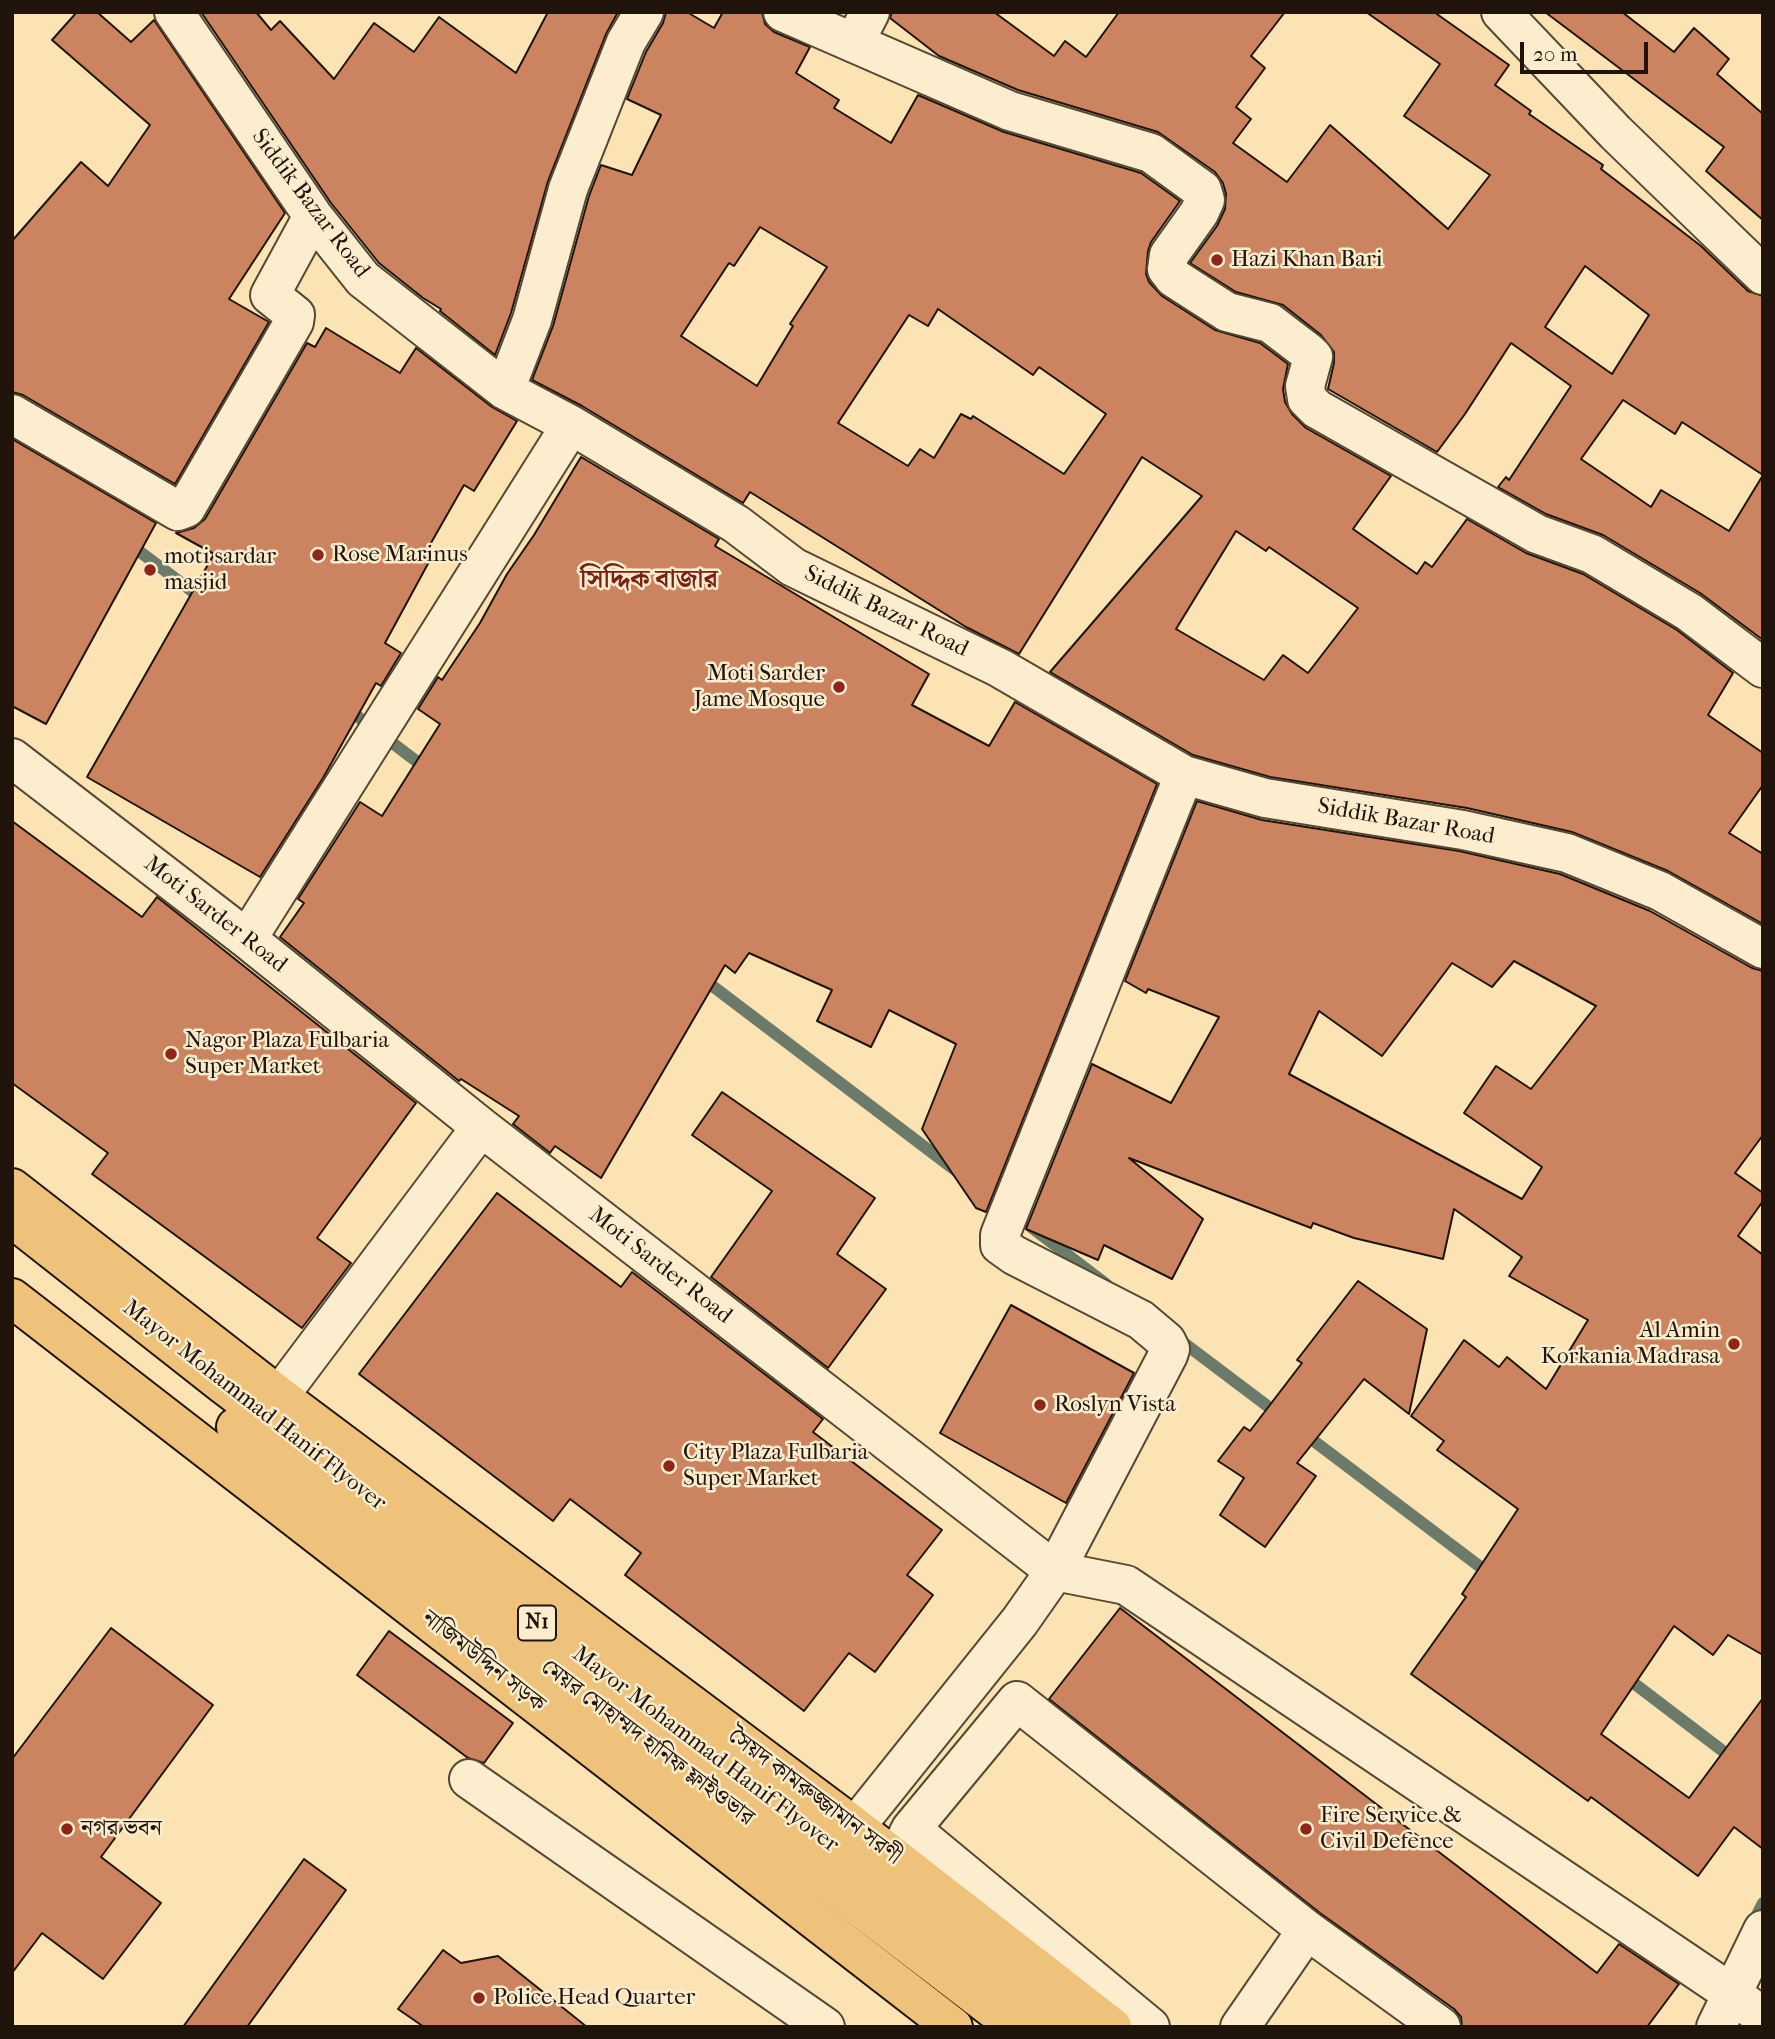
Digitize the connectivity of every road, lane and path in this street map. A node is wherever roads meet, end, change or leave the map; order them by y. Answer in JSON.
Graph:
{"nodes":[{"id":1,"x":174,"y":12,"type":"edge"},
{"id":2,"x":645,"y":12,"type":"edge"},
{"id":3,"x":783,"y":12,"type":"edge"},
{"id":4,"x":1502,"y":12,"type":"edge"},
{"id":5,"x":862,"y":28,"type":"edge"},
{"id":6,"x":313,"y":216,"type":"junction"},
{"id":7,"x":1763,"y":275,"type":"edge"},
{"id":8,"x":505,"y":390,"type":"junction"},
{"id":9,"x":12,"y":414,"type":"edge"},
{"id":10,"x":571,"y":425,"type":"junction"},
{"id":11,"x":1763,"y":668,"type":"edge"},
{"id":12,"x":12,"y":758,"type":"edge"},
{"id":13,"x":1184,"y":775,"type":"junction"},
{"id":14,"x":247,"y":939,"type":"junction"},
{"id":15,"x":1763,"y":949,"type":"edge"},
{"id":16,"x":481,"y":1127,"type":"junction"},
{"id":17,"x":12,"y":1188,"type":"edge"},
{"id":18,"x":12,"y":1218,"type":"edge"},
{"id":19,"x":12,"y":1251,"type":"edge"},
{"id":20,"x":12,"y":1298,"type":"edge"},
{"id":21,"x":279,"y":1396,"type":"junction"},
{"id":22,"x":1055,"y":1571,"type":"junction"},
{"id":23,"x":469,"y":1779,"type":"dead end"},
{"id":24,"x":855,"y":1827,"type":"junction"},
{"id":25,"x":903,"y":1844,"type":"junction"},
{"id":26,"x":1307,"y":1930,"type":"junction"},
{"id":27,"x":1763,"y":1930,"type":"edge"},
{"id":28,"x":1731,"y":1993,"type":"junction"},
{"id":29,"x":1763,"y":2017,"type":"edge"},
{"id":30,"x":825,"y":2027,"type":"edge"},
{"id":31,"x":953,"y":2027,"type":"edge"},
{"id":32,"x":1017,"y":2027,"type":"edge"},
{"id":33,"x":1063,"y":2027,"type":"edge"},
{"id":34,"x":1112,"y":2027,"type":"edge"},
{"id":35,"x":1150,"y":2027,"type":"edge"},
{"id":36,"x":1240,"y":2027,"type":"edge"},
{"id":37,"x":1441,"y":2027,"type":"edge"},
{"id":38,"x":1716,"y":2027,"type":"edge"}],
"edges":[{"from":1,"to":6,"type":"street","name":"Siddik Bazar Road"},
{"from":2,"to":8,"type":"street"},
{"from":3,"to":5,"type":"street"},
{"from":4,"to":7,"type":"street"},
{"from":5,"to":11,"type":"street"},
{"from":6,"to":8,"type":"street","name":"Siddik Bazar Road"},
{"from":6,"to":9,"type":"street"},
{"from":8,"to":10,"type":"street","name":"Siddik Bazar Road"},
{"from":10,"to":13,"type":"street","name":"Siddik Bazar Road"},
{"from":10,"to":14,"type":"street"},
{"from":12,"to":14,"type":"street","name":"Moti Sarder Road"},
{"from":13,"to":15,"type":"street","name":"Siddik Bazar Road"},
{"from":13,"to":22,"type":"street"},
{"from":14,"to":16,"type":"street","name":"Moti Sarder Road"},
{"from":16,"to":21,"type":"street"},
{"from":16,"to":22,"type":"street","name":"Moti Sarder Road"},
{"from":17,"to":21,"type":"main road","name":"সৈয়দ কামরুজ্জামান সরণী"},
{"from":18,"to":33,"type":"main road","name":"Mayor Mohammad Hanif Flyover","number":"N1"},
{"from":19,"to":32,"type":"main road","name":"মেয়র মোহাম্মদ হানিফ ফ্লাইওভার","number":"N1"},
{"from":20,"to":31,"type":"main road","name":"নাজিমউদ্দিন সড়ক"},
{"from":21,"to":24,"type":"main road","name":"সৈয়দ কামরুজ্জামান সরণী"},
{"from":22,"to":24,"type":"street"},
{"from":22,"to":28,"type":"street"},
{"from":23,"to":30,"type":"street"},
{"from":24,"to":25,"type":"main road","name":"সৈয়দ কামরুজ্জামান সরণী"},
{"from":25,"to":26,"type":"street"},
{"from":25,"to":34,"type":"main road","name":"সৈয়দ কামরুজ্জামান সরণী"},
{"from":25,"to":35,"type":"street"},
{"from":26,"to":36,"type":"street"},
{"from":26,"to":37,"type":"street"},
{"from":27,"to":28,"type":"street"},
{"from":28,"to":29,"type":"street"},
{"from":28,"to":38,"type":"street"}]}
